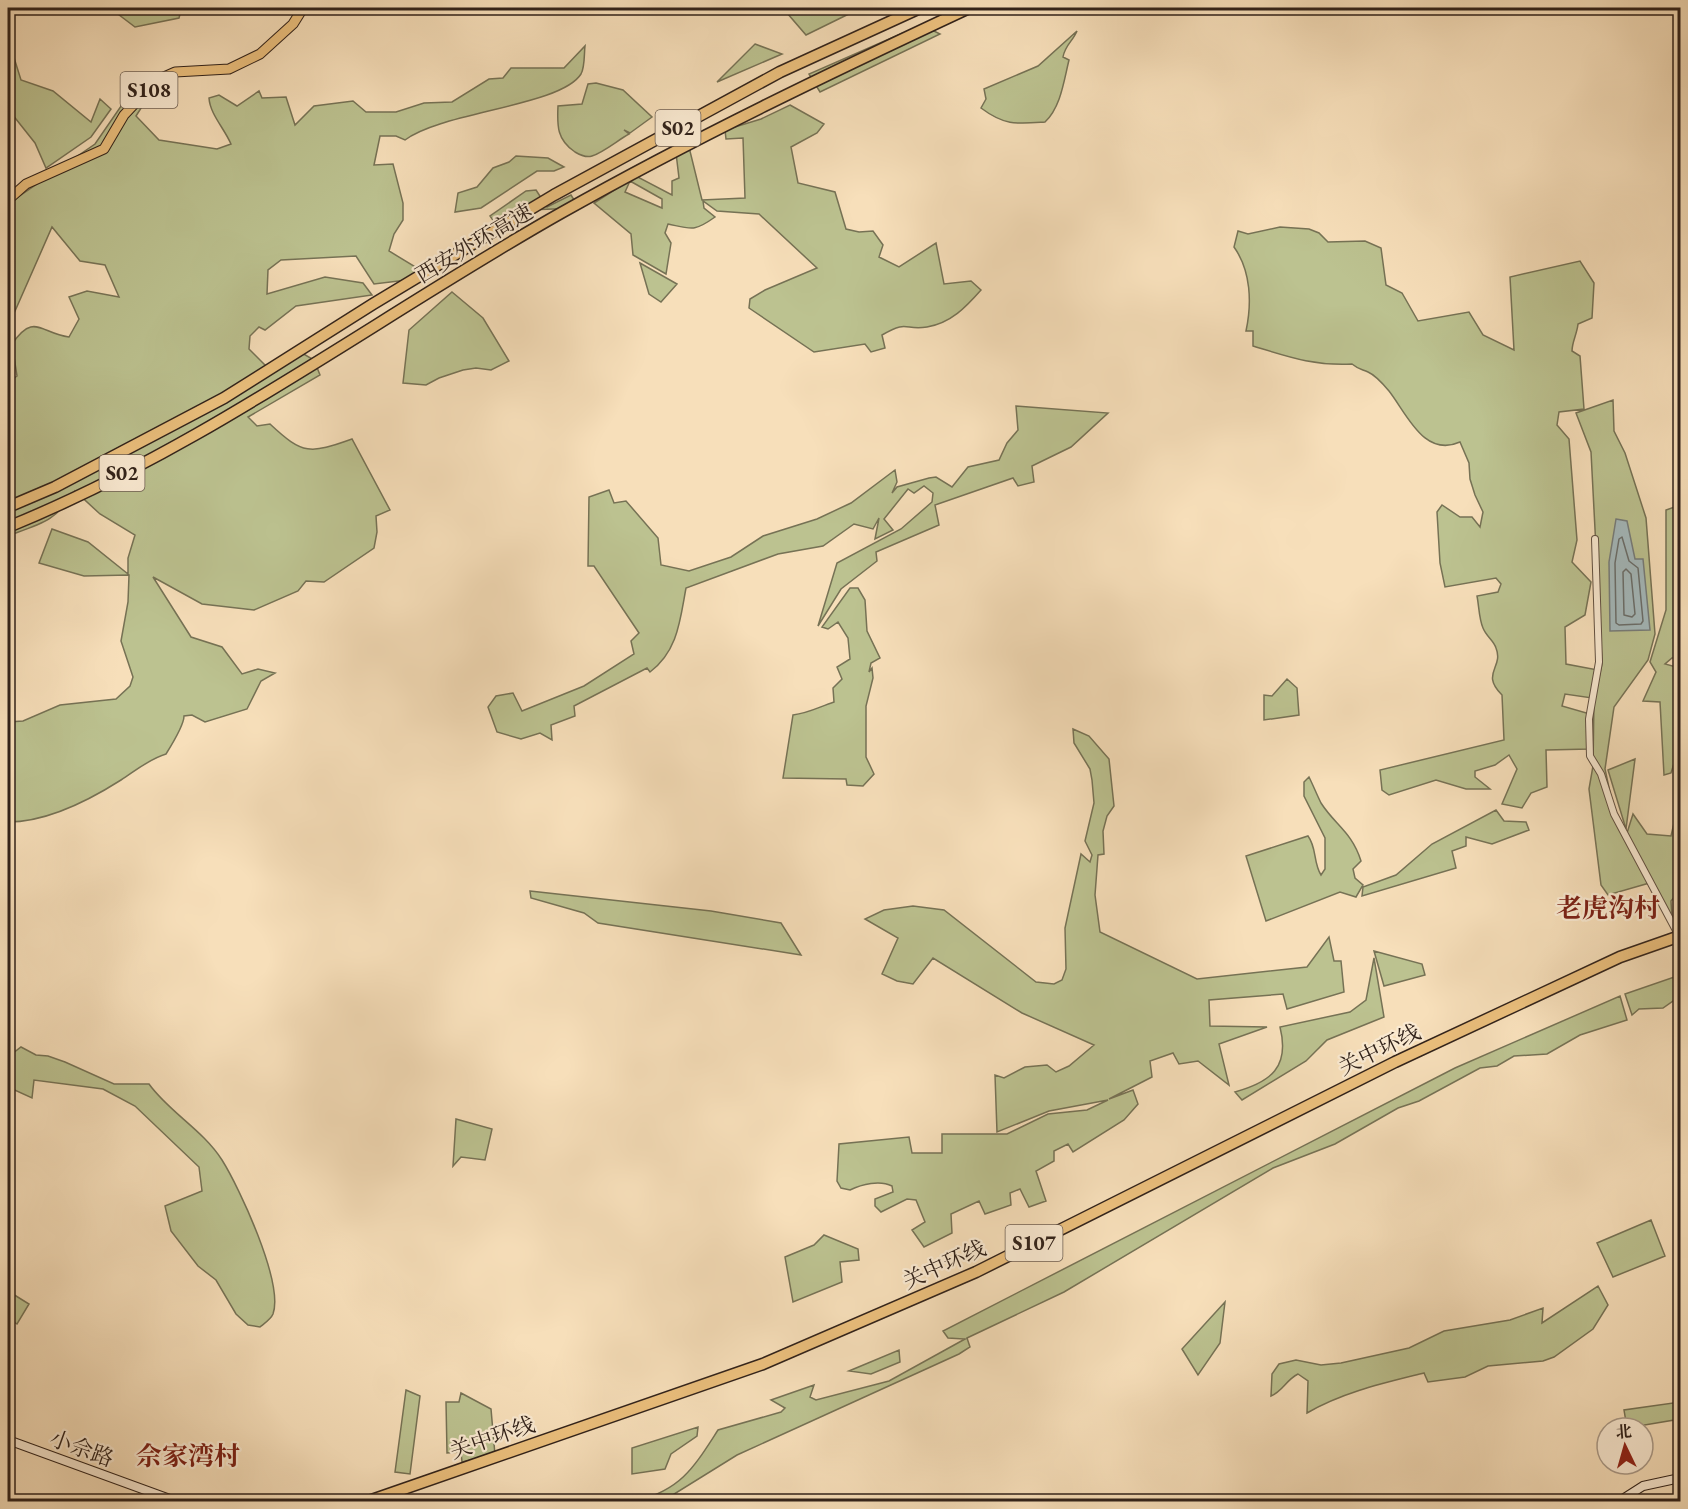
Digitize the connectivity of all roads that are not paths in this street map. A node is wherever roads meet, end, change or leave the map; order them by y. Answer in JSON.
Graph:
{"nodes":[{"id":1,"x":303,"y":8,"type":"edge"},
{"id":2,"x":920,"y":8,"type":"edge"},
{"id":3,"x":969,"y":8,"type":"edge"},
{"id":4,"x":8,"y":200,"type":"edge"},
{"id":5,"x":8,"y":507,"type":"edge"},
{"id":6,"x":8,"y":527,"type":"edge"},
{"id":7,"x":1595,"y":539,"type":"dead end"},
{"id":8,"x":1680,"y":938,"type":"edge"},
{"id":9,"x":8,"y":1440,"type":"edge"},
{"id":10,"x":1680,"y":1478,"type":"edge"},
{"id":11,"x":178,"y":1502,"type":"edge"},
{"id":12,"x":366,"y":1502,"type":"edge"},
{"id":13,"x":387,"y":1502,"type":"edge"},
{"id":14,"x":1569,"y":1502,"type":"edge"},
{"id":15,"x":1591,"y":1502,"type":"edge"},
{"id":16,"x":1618,"y":1502,"type":"edge"}],
"edges":[{"from":1,"to":4,"type":"main road","number":"S108"},
{"from":2,"to":5,"type":"highway","name":"西安外环高速","number":"S02"},
{"from":3,"to":6,"type":"highway","name":"西安外环高速","number":"S02"},
{"from":7,"to":8,"type":"street"},
{"from":8,"to":12,"type":"highway","name":"关中环线","number":"S107"},
{"from":8,"to":13,"type":"highway","name":"关中环线","number":"S107"},
{"from":9,"to":11,"type":"street","name":"小佘路"},
{"from":10,"to":16,"type":"street"},
{"from":14,"to":15,"type":"street"}]}
